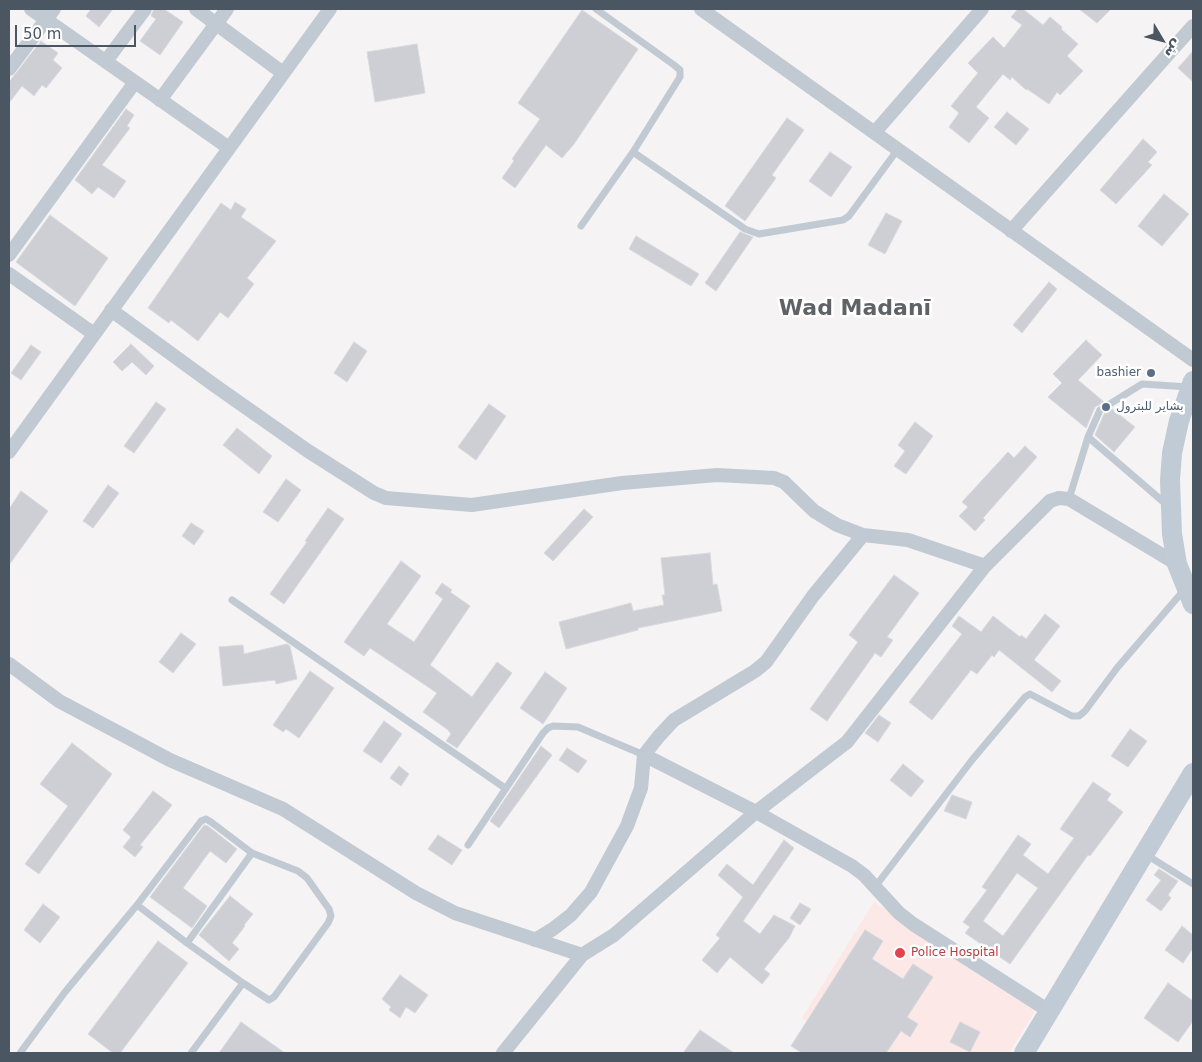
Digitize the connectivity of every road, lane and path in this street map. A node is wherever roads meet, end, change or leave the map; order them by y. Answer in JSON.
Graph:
{"nodes":[{"id":1,"x":31,"y":9,"type":"edge"},
{"id":2,"x":145,"y":9,"type":"edge"},
{"id":3,"x":196,"y":9,"type":"edge"},
{"id":4,"x":227,"y":9,"type":"edge"},
{"id":5,"x":330,"y":9,"type":"edge"},
{"id":6,"x":596,"y":9,"type":"edge"},
{"id":7,"x":701,"y":9,"type":"edge"},
{"id":8,"x":982,"y":9,"type":"edge"},
{"id":9,"x":50,"y":14,"type":"edge"},
{"id":10,"x":216,"y":23,"type":"junction"},
{"id":11,"x":1193,"y":26,"type":"edge"},
{"id":12,"x":106,"y":61,"type":"junction"},
{"id":13,"x":9,"y":69,"type":"edge"},
{"id":14,"x":283,"y":73,"type":"junction"},
{"id":15,"x":136,"y":82,"type":"junction"},
{"id":16,"x":160,"y":100,"type":"junction"},
{"id":17,"x":875,"y":132,"type":"junction"},
{"id":18,"x":229,"y":148,"type":"junction"},
{"id":19,"x":898,"y":149,"type":"junction"},
{"id":20,"x":633,"y":152,"type":"junction"},
{"id":21,"x":581,"y":226,"type":"dead end"},
{"id":22,"x":1011,"y":231,"type":"junction"},
{"id":23,"x":9,"y":255,"type":"edge"},
{"id":24,"x":9,"y":274,"type":"edge"},
{"id":25,"x":111,"y":310,"type":"junction"},
{"id":26,"x":94,"y":334,"type":"junction"},
{"id":27,"x":1193,"y":360,"type":"edge"},
{"id":28,"x":1192,"y":384,"type":"edge"},
{"id":29,"x":1088,"y":437,"type":"junction"},
{"id":30,"x":9,"y":452,"type":"edge"},
{"id":31,"x":1069,"y":499,"type":"junction"},
{"id":32,"x":1170,"y":508,"type":"junction"},
{"id":33,"x":863,"y":535,"type":"junction"},
{"id":34,"x":1177,"y":564,"type":"junction"},
{"id":35,"x":985,"y":566,"type":"junction"},
{"id":36,"x":1190,"y":596,"type":"edge"},
{"id":37,"x":232,"y":600,"type":"dead end"},
{"id":38,"x":9,"y":664,"type":"edge"},
{"id":39,"x":644,"y":755,"type":"junction"},
{"id":40,"x":1193,"y":773,"type":"edge"},
{"id":41,"x":505,"y":788,"type":"junction"},
{"id":42,"x":756,"y":812,"type":"junction"},
{"id":43,"x":468,"y":845,"type":"dead end"},
{"id":44,"x":252,"y":853,"type":"junction"},
{"id":45,"x":1145,"y":854,"type":"junction"},
{"id":46,"x":1193,"y":884,"type":"edge"},
{"id":47,"x":875,"y":887,"type":"junction"},
{"id":48,"x":137,"y":905,"type":"junction"},
{"id":49,"x":535,"y":940,"type":"junction"},
{"id":50,"x":187,"y":943,"type":"junction"},
{"id":51,"x":582,"y":955,"type":"junction"},
{"id":52,"x":243,"y":983,"type":"junction"},
{"id":53,"x":1049,"y":1011,"type":"junction"},
{"id":54,"x":20,"y":1053,"type":"edge"},
{"id":55,"x":191,"y":1053,"type":"edge"},
{"id":56,"x":502,"y":1053,"type":"edge"},
{"id":57,"x":1024,"y":1053,"type":"edge"}],
"edges":[{"from":1,"to":9,"type":"street"},
{"from":2,"to":12,"type":"street"},
{"from":3,"to":10,"type":"street"},
{"from":4,"to":10,"type":"street"},
{"from":5,"to":14,"type":"street"},
{"from":6,"to":20,"type":"lane"},
{"from":7,"to":17,"type":"street"},
{"from":8,"to":17,"type":"street"},
{"from":9,"to":12,"type":"street"},
{"from":9,"to":13,"type":"street"},
{"from":10,"to":14,"type":"street"},
{"from":10,"to":16,"type":"street"},
{"from":11,"to":22,"type":"street"},
{"from":12,"to":15,"type":"street"},
{"from":14,"to":18,"type":"street"},
{"from":15,"to":16,"type":"street"},
{"from":15,"to":23,"type":"street"},
{"from":16,"to":18,"type":"street"},
{"from":17,"to":19,"type":"street"},
{"from":18,"to":25,"type":"street"},
{"from":19,"to":20,"type":"lane"},
{"from":19,"to":22,"type":"street"},
{"from":20,"to":21,"type":"lane"},
{"from":22,"to":27,"type":"street"},
{"from":24,"to":26,"type":"street"},
{"from":25,"to":26,"type":"street"},
{"from":25,"to":33,"type":"street"},
{"from":26,"to":30,"type":"street"},
{"from":28,"to":29,"type":"lane"},
{"from":28,"to":32,"type":"main road"},
{"from":29,"to":31,"type":"lane"},
{"from":29,"to":32,"type":"lane"},
{"from":31,"to":34,"type":"street"},
{"from":31,"to":35,"type":"street"},
{"from":32,"to":34,"type":"main road"},
{"from":33,"to":35,"type":"street"},
{"from":33,"to":39,"type":"street"},
{"from":34,"to":36,"type":"main road"},
{"from":35,"to":42,"type":"street"},
{"from":36,"to":47,"type":"lane"},
{"from":37,"to":41,"type":"lane"},
{"from":38,"to":49,"type":"street"},
{"from":39,"to":41,"type":"lane"},
{"from":39,"to":42,"type":"street"},
{"from":39,"to":49,"type":"street"},
{"from":40,"to":45,"type":"main road"},
{"from":41,"to":43,"type":"lane"},
{"from":42,"to":47,"type":"street"},
{"from":42,"to":51,"type":"street"},
{"from":44,"to":48,"type":"lane"},
{"from":44,"to":50,"type":"lane"},
{"from":44,"to":52,"type":"lane"},
{"from":45,"to":46,"type":"lane"},
{"from":45,"to":53,"type":"main road"},
{"from":47,"to":53,"type":"street"},
{"from":48,"to":50,"type":"lane"},
{"from":48,"to":54,"type":"lane"},
{"from":49,"to":51,"type":"street"},
{"from":50,"to":52,"type":"lane"},
{"from":51,"to":56,"type":"street"},
{"from":52,"to":55,"type":"lane"},
{"from":53,"to":57,"type":"main road"}]}
